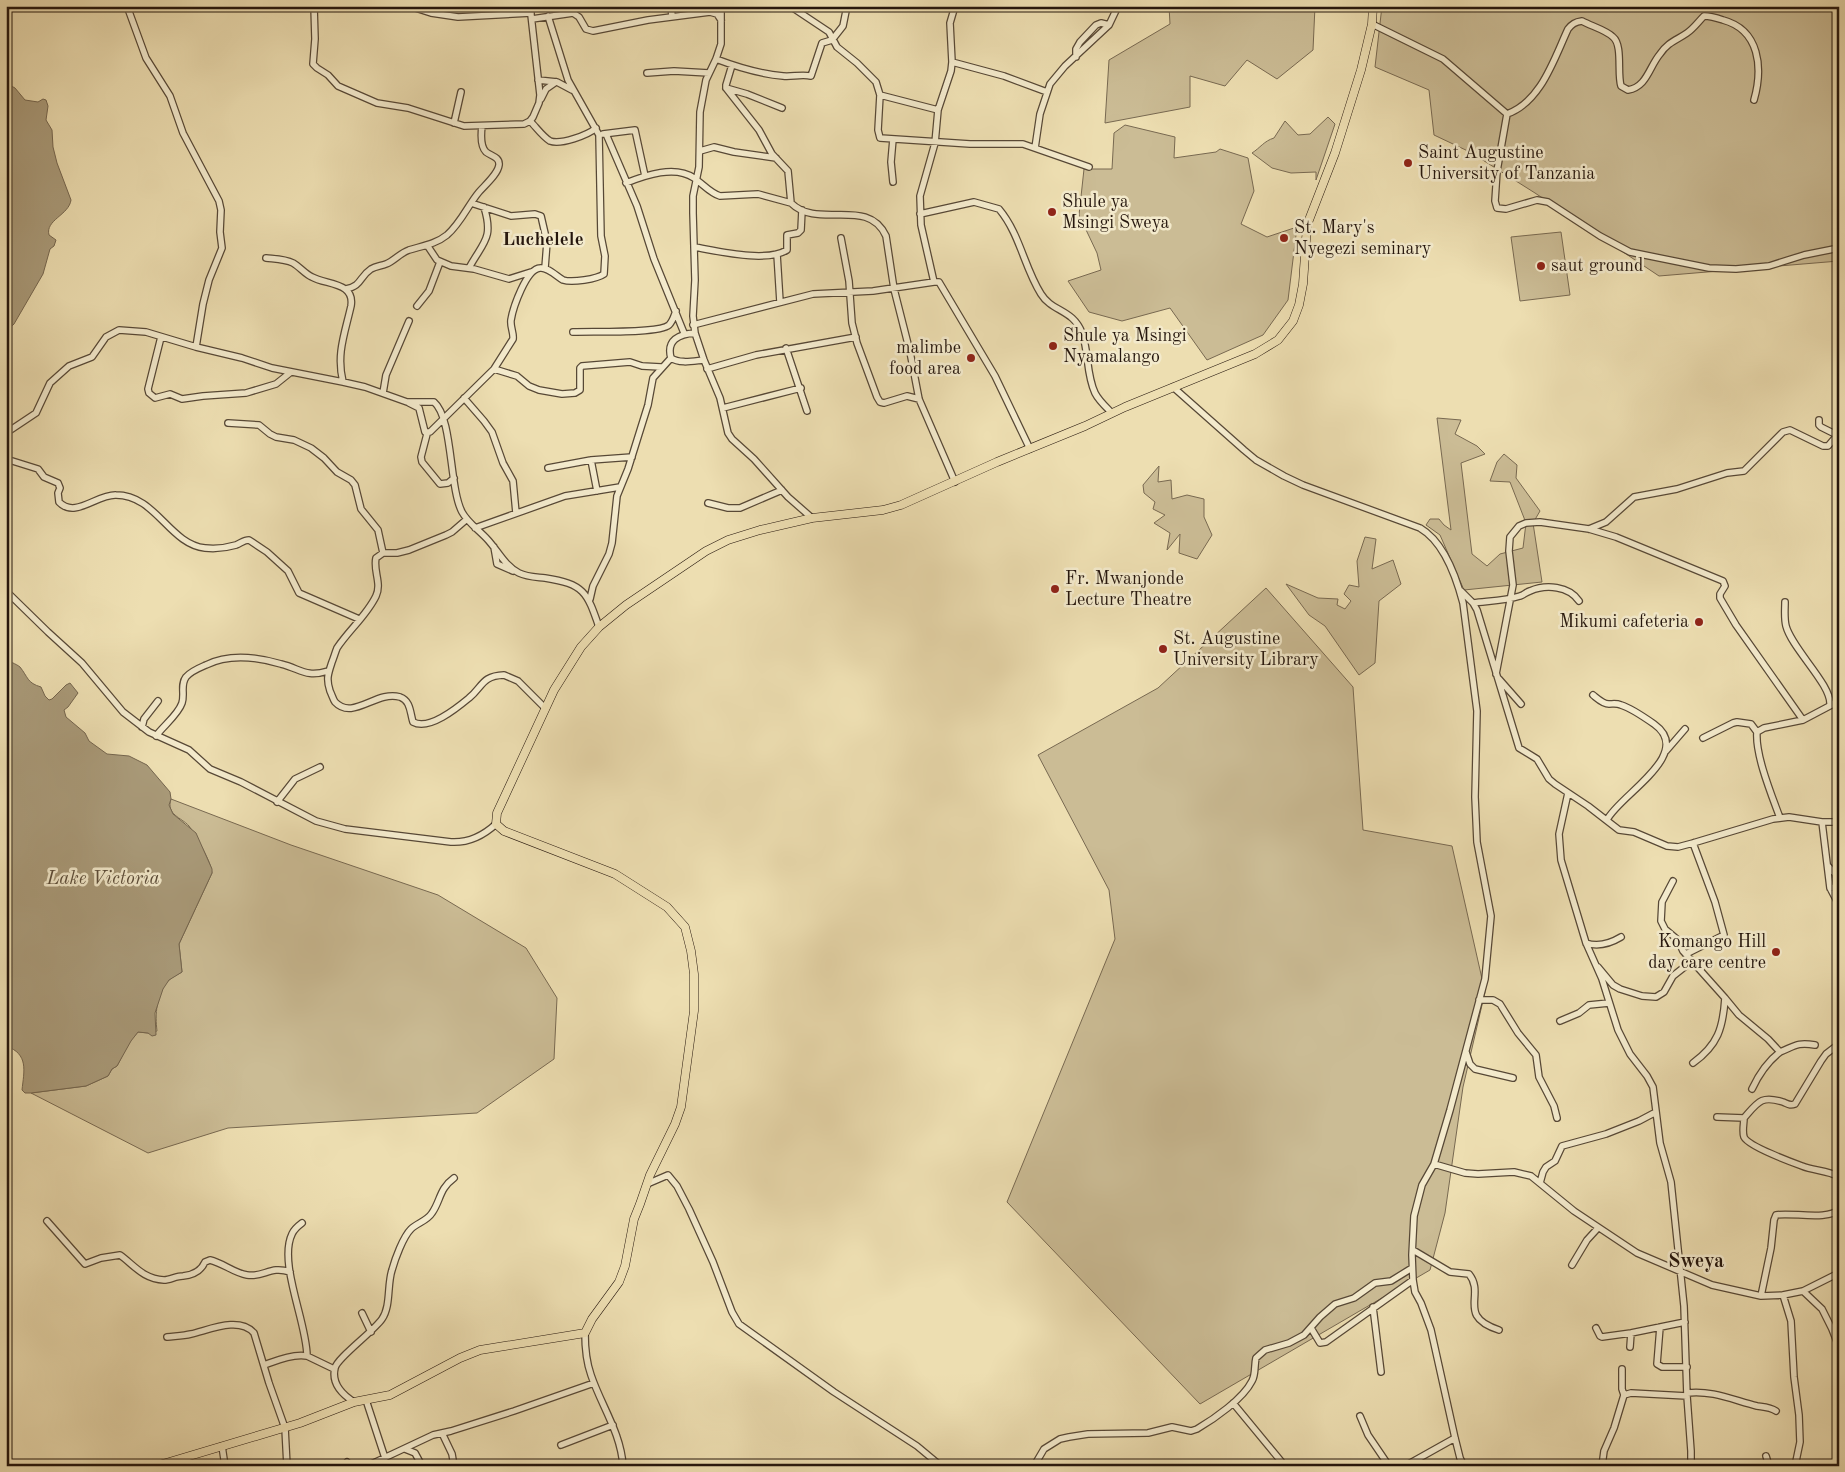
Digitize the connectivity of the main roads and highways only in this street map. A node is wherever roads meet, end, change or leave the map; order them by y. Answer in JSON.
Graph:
{"nodes":[{"id":1,"x":1374,"y":6,"type":"edge"},
{"id":2,"x":156,"y":1466,"type":"edge"}],
"edges":[{"from":1,"to":2,"type":"main road"}]}
